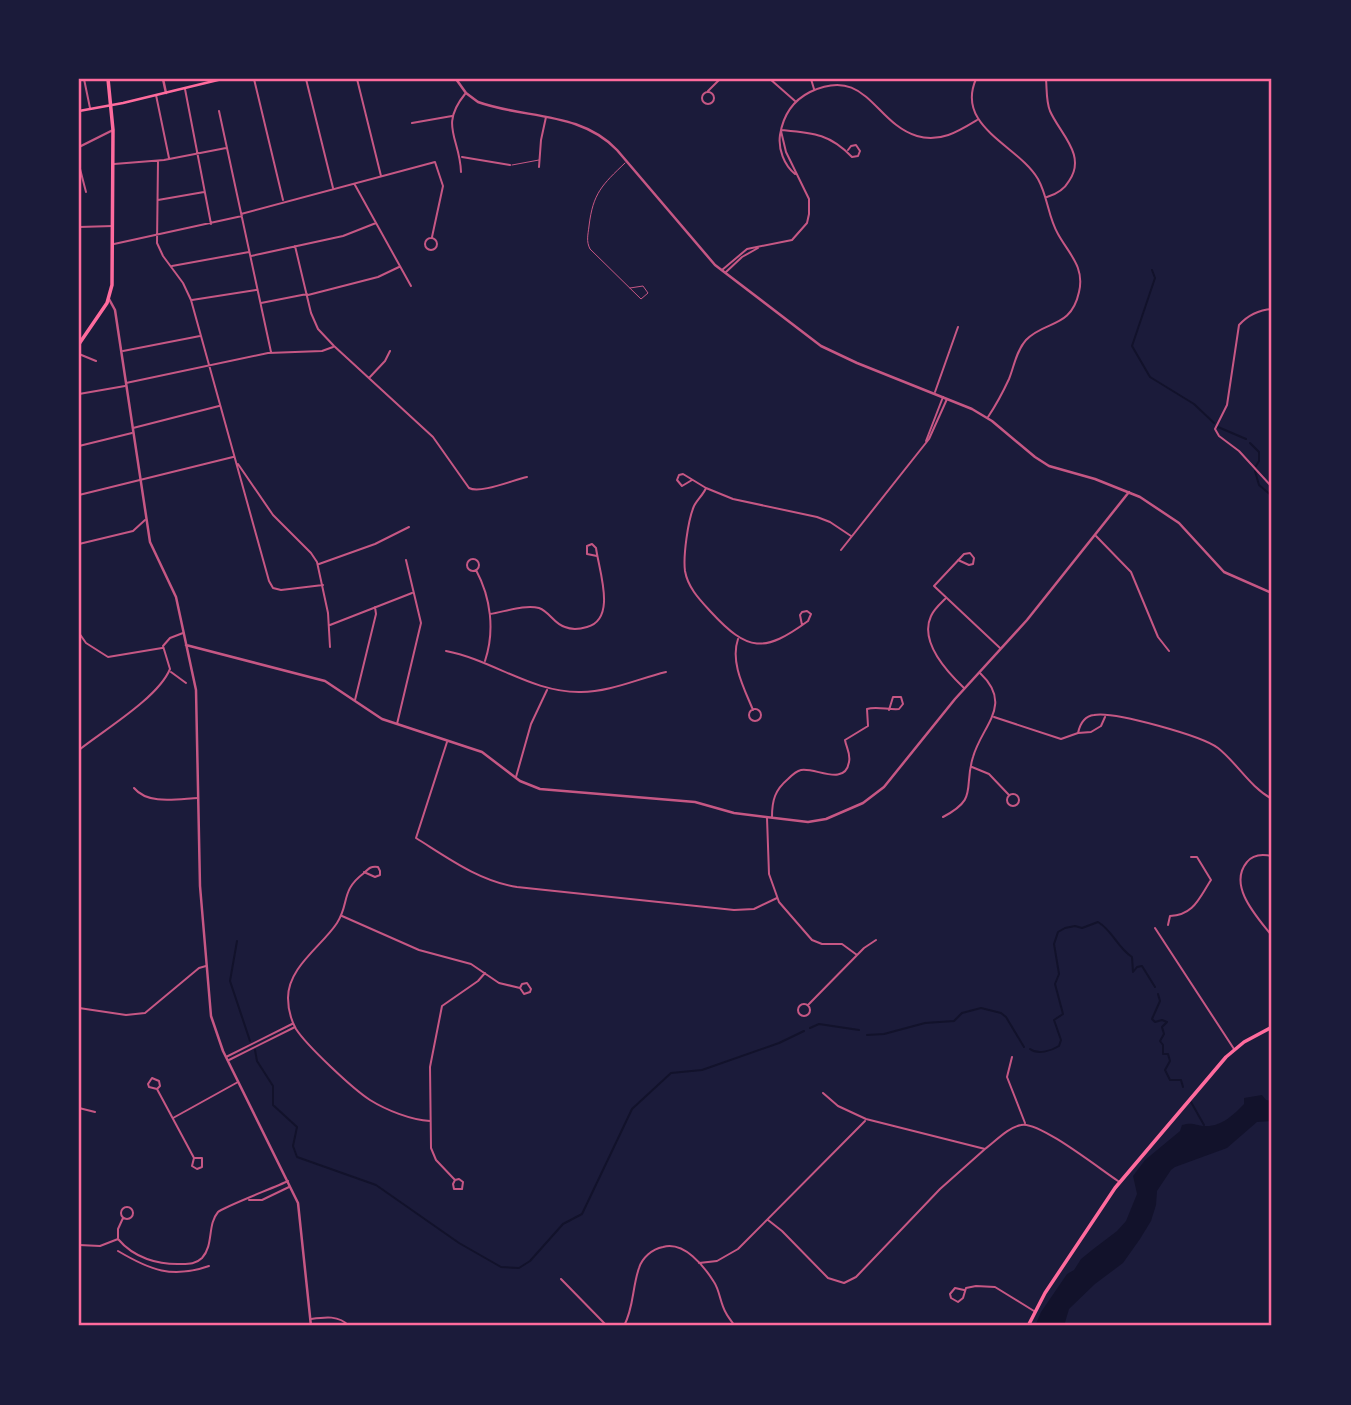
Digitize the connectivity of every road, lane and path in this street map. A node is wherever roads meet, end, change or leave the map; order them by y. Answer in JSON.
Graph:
{"nodes":[{"id":1,"x":84,"y":79,"type":"edge"},
{"id":2,"x":108,"y":79,"type":"edge"},
{"id":3,"x":163,"y":79,"type":"edge"},
{"id":4,"x":200,"y":79,"type":"edge"},
{"id":5,"x":222,"y":79,"type":"edge"},
{"id":6,"x":254,"y":79,"type":"edge"},
{"id":7,"x":306,"y":79,"type":"edge"},
{"id":8,"x":357,"y":79,"type":"edge"},
{"id":9,"x":456,"y":79,"type":"edge"},
{"id":10,"x":720,"y":79,"type":"edge"},
{"id":11,"x":770,"y":79,"type":"edge"},
{"id":12,"x":811,"y":79,"type":"edge"},
{"id":13,"x":976,"y":79,"type":"edge"},
{"id":14,"x":1046,"y":79,"type":"edge"},
{"id":15,"x":201,"y":84,"type":"junction"},
{"id":16,"x":184,"y":89,"type":"junction"},
{"id":17,"x":815,"y":90,"type":"junction"},
{"id":18,"x":708,"y":92,"type":"dead end"},
{"id":19,"x":166,"y":93,"type":"junction"},
{"id":20,"x":466,"y":93,"type":"junction"},
{"id":21,"x":156,"y":95,"type":"junction"},
{"id":22,"x":796,"y":102,"type":"junction"},
{"id":23,"x":112,"y":106,"type":"junction"},
{"id":24,"x":90,"y":109,"type":"junction"},
{"id":25,"x":79,"y":111,"type":"edge"},
{"id":26,"x":219,"y":111,"type":"dead end"},
{"id":27,"x":452,"y":116,"type":"junction"},
{"id":28,"x":546,"y":116,"type":"junction"},
{"id":29,"x":977,"y":120,"type":"junction"},
{"id":30,"x":412,"y":124,"type":"dead end"},
{"id":31,"x":113,"y":130,"type":"junction"},
{"id":32,"x":781,"y":130,"type":"junction"},
{"id":33,"x":79,"y":147,"type":"edge"},
{"id":34,"x":227,"y":148,"type":"junction"},
{"id":35,"x":848,"y":150,"type":"dead end"},
{"id":36,"x":197,"y":153,"type":"junction"},
{"id":37,"x":460,"y":157,"type":"junction"},
{"id":38,"x":169,"y":159,"type":"junction"},
{"id":39,"x":158,"y":160,"type":"junction"},
{"id":40,"x":539,"y":160,"type":"junction"},
{"id":41,"x":627,"y":161,"type":"junction"},
{"id":42,"x":114,"y":164,"type":"junction"},
{"id":43,"x":79,"y":165,"type":"edge"},
{"id":44,"x":510,"y":165,"type":"joint"},
{"id":45,"x":539,"y":167,"type":"dead end"},
{"id":46,"x":461,"y":172,"type":"dead end"},
{"id":47,"x":381,"y":177,"type":"junction"},
{"id":48,"x":355,"y":184,"type":"junction"},
{"id":49,"x":333,"y":189,"type":"junction"},
{"id":50,"x":86,"y":192,"type":"dead end"},
{"id":51,"x":205,"y":192,"type":"junction"},
{"id":52,"x":1046,"y":197,"type":"junction"},
{"id":53,"x":156,"y":200,"type":"junction"},
{"id":54,"x":284,"y":202,"type":"junction"},
{"id":55,"x":242,"y":215,"type":"junction"},
{"id":56,"x":376,"y":223,"type":"junction"},
{"id":57,"x":211,"y":224,"type":"junction"},
{"id":58,"x":113,"y":226,"type":"junction"},
{"id":59,"x":79,"y":227,"type":"edge"},
{"id":60,"x":156,"y":236,"type":"junction"},
{"id":61,"x":432,"y":237,"type":"dead end"},
{"id":62,"x":113,"y":244,"type":"junction"},
{"id":63,"x":295,"y":246,"type":"junction"},
{"id":64,"x":249,"y":252,"type":"junction"},
{"id":65,"x":250,"y":256,"type":"junction"},
{"id":66,"x":400,"y":266,"type":"junction"},
{"id":67,"x":171,"y":267,"type":"junction"},
{"id":68,"x":724,"y":272,"type":"junction"},
{"id":69,"x":411,"y":286,"type":"dead end"},
{"id":70,"x":630,"y":288,"type":"junction"},
{"id":71,"x":257,"y":290,"type":"junction"},
{"id":72,"x":307,"y":294,"type":"junction"},
{"id":73,"x":109,"y":299,"type":"junction"},
{"id":74,"x":191,"y":300,"type":"junction"},
{"id":75,"x":260,"y":304,"type":"junction"},
{"id":76,"x":1272,"y":309,"type":"edge"},
{"id":77,"x":958,"y":327,"type":"dead end"},
{"id":78,"x":201,"y":336,"type":"junction"},
{"id":79,"x":79,"y":344,"type":"edge"},
{"id":80,"x":334,"y":346,"type":"junction"},
{"id":81,"x":390,"y":351,"type":"dead end"},
{"id":82,"x":121,"y":352,"type":"junction"},
{"id":83,"x":271,"y":352,"type":"junction"},
{"id":84,"x":79,"y":354,"type":"edge"},
{"id":85,"x":96,"y":361,"type":"dead end"},
{"id":86,"x":210,"y":367,"type":"junction"},
{"id":87,"x":369,"y":379,"type":"junction"},
{"id":88,"x":126,"y":384,"type":"junction"},
{"id":89,"x":934,"y":393,"type":"junction"},
{"id":90,"x":79,"y":394,"type":"edge"},
{"id":91,"x":945,"y":397,"type":"junction"},
{"id":92,"x":221,"y":406,"type":"junction"},
{"id":93,"x":988,"y":417,"type":"junction"},
{"id":94,"x":132,"y":430,"type":"junction"},
{"id":95,"x":79,"y":446,"type":"edge"},
{"id":96,"x":235,"y":459,"type":"junction"},
{"id":97,"x":527,"y":477,"type":"dead end"},
{"id":98,"x":140,"y":480,"type":"junction"},
{"id":99,"x":692,"y":480,"type":"dead end"},
{"id":100,"x":1272,"y":487,"type":"edge"},
{"id":101,"x":706,"y":488,"type":"junction"},
{"id":102,"x":1129,"y":492,"type":"junction"},
{"id":103,"x":79,"y":495,"type":"edge"},
{"id":104,"x":146,"y":520,"type":"junction"},
{"id":105,"x":409,"y":527,"type":"dead end"},
{"id":106,"x":1095,"y":535,"type":"junction"},
{"id":107,"x":851,"y":536,"type":"junction"},
{"id":108,"x":389,"y":538,"type":"junction"},
{"id":109,"x":392,"y":542,"type":"dead end"},
{"id":110,"x":79,"y":544,"type":"edge"},
{"id":111,"x":841,"y":550,"type":"dead end"},
{"id":112,"x":597,"y":556,"type":"dead end"},
{"id":113,"x":406,"y":560,"type":"dead end"},
{"id":114,"x":958,"y":560,"type":"junction"},
{"id":115,"x":318,"y":565,"type":"junction"},
{"id":116,"x":476,"y":570,"type":"dead end"},
{"id":117,"x":323,"y":585,"type":"junction"},
{"id":118,"x":412,"y":593,"type":"junction"},
{"id":119,"x":1272,"y":593,"type":"edge"},
{"id":120,"x":946,"y":598,"type":"junction"},
{"id":121,"x":375,"y":607,"type":"junction"},
{"id":122,"x":490,"y":614,"type":"junction"},
{"id":123,"x":329,"y":625,"type":"junction"},
{"id":124,"x":802,"y":625,"type":"dead end"},
{"id":125,"x":79,"y":633,"type":"edge"},
{"id":126,"x":183,"y":633,"type":"junction"},
{"id":127,"x":739,"y":638,"type":"junction"},
{"id":128,"x":186,"y":645,"type":"junction"},
{"id":129,"x":330,"y":647,"type":"dead end"},
{"id":130,"x":163,"y":648,"type":"junction"},
{"id":131,"x":1001,"y":648,"type":"junction"},
{"id":132,"x":446,"y":651,"type":"dead end"},
{"id":133,"x":1169,"y":651,"type":"dead end"},
{"id":134,"x":485,"y":662,"type":"junction"},
{"id":135,"x":170,"y":671,"type":"junction"},
{"id":136,"x":666,"y":672,"type":"dead end"},
{"id":137,"x":979,"y":672,"type":"junction"},
{"id":138,"x":186,"y":683,"type":"dead end"},
{"id":139,"x":964,"y":688,"type":"junction"},
{"id":140,"x":547,"y":689,"type":"junction"},
{"id":141,"x":355,"y":701,"type":"junction"},
{"id":142,"x":753,"y":709,"type":"dead end"},
{"id":143,"x":889,"y":710,"type":"junction"},
{"id":144,"x":1105,"y":716,"type":"junction"},
{"id":145,"x":993,"y":717,"type":"junction"},
{"id":146,"x":396,"y":725,"type":"junction"},
{"id":147,"x":1078,"y":733,"type":"junction"},
{"id":148,"x":448,"y":740,"type":"junction"},
{"id":149,"x":79,"y":750,"type":"edge"},
{"id":150,"x":971,"y":767,"type":"junction"},
{"id":151,"x":516,"y":778,"type":"junction"},
{"id":152,"x":134,"y":788,"type":"dead end"},
{"id":153,"x":1009,"y":795,"type":"dead end"},
{"id":154,"x":198,"y":798,"type":"junction"},
{"id":155,"x":1272,"y":799,"type":"edge"},
{"id":156,"x":943,"y":817,"type":"dead end"},
{"id":157,"x":770,"y":818,"type":"junction"},
{"id":158,"x":1272,"y":856,"type":"edge"},
{"id":159,"x":1191,"y":857,"type":"dead end"},
{"id":160,"x":364,"y":872,"type":"dead end"},
{"id":161,"x":777,"y":898,"type":"junction"},
{"id":162,"x":341,"y":916,"type":"junction"},
{"id":163,"x":1168,"y":925,"type":"dead end"},
{"id":164,"x":1155,"y":928,"type":"dead end"},
{"id":165,"x":1272,"y":934,"type":"edge"},
{"id":166,"x":876,"y":940,"type":"dead end"},
{"id":167,"x":857,"y":955,"type":"junction"},
{"id":168,"x":206,"y":966,"type":"junction"},
{"id":169,"x":485,"y":974,"type":"junction"},
{"id":170,"x":520,"y":988,"type":"dead end"},
{"id":171,"x":808,"y":1005,"type":"dead end"},
{"id":172,"x":79,"y":1008,"type":"edge"},
{"id":173,"x":294,"y":1025,"type":"junction"},
{"id":174,"x":1272,"y":1027,"type":"edge"},
{"id":175,"x":1234,"y":1050,"type":"junction"},
{"id":176,"x":1012,"y":1057,"type":"dead end"},
{"id":177,"x":227,"y":1059,"type":"junction"},
{"id":178,"x":238,"y":1082,"type":"junction"},
{"id":179,"x":157,"y":1089,"type":"dead end"},
{"id":180,"x":823,"y":1093,"type":"dead end"},
{"id":181,"x":79,"y":1108,"type":"edge"},
{"id":182,"x":95,"y":1112,"type":"dead end"},
{"id":183,"x":172,"y":1119,"type":"junction"},
{"id":184,"x":866,"y":1119,"type":"junction"},
{"id":185,"x":430,"y":1121,"type":"junction"},
{"id":186,"x":1026,"y":1124,"type":"junction"},
{"id":187,"x":985,"y":1149,"type":"junction"},
{"id":188,"x":194,"y":1158,"type":"dead end"},
{"id":189,"x":455,"y":1180,"type":"dead end"},
{"id":190,"x":288,"y":1181,"type":"junction"},
{"id":191,"x":1119,"y":1182,"type":"junction"},
{"id":192,"x":290,"y":1187,"type":"junction"},
{"id":193,"x":247,"y":1200,"type":"junction"},
{"id":194,"x":123,"y":1218,"type":"dead end"},
{"id":195,"x":768,"y":1220,"type":"junction"},
{"id":196,"x":118,"y":1239,"type":"junction"},
{"id":197,"x":79,"y":1245,"type":"edge"},
{"id":198,"x":118,"y":1251,"type":"dead end"},
{"id":199,"x":137,"y":1253,"type":"junction"},
{"id":200,"x":134,"y":1260,"type":"junction"},
{"id":201,"x":198,"y":1262,"type":"junction"},
{"id":202,"x":699,"y":1263,"type":"junction"},
{"id":203,"x":162,"y":1265,"type":"junction"},
{"id":204,"x":209,"y":1266,"type":"dead end"},
{"id":205,"x":199,"y":1269,"type":"junction"},
{"id":206,"x":160,"y":1272,"type":"junction"},
{"id":207,"x":561,"y":1279,"type":"dead end"},
{"id":208,"x":964,"y":1290,"type":"dead end"},
{"id":209,"x":1034,"y":1311,"type":"junction"},
{"id":210,"x":310,"y":1320,"type":"junction"},
{"id":211,"x":311,"y":1326,"type":"edge"},
{"id":212,"x":349,"y":1326,"type":"edge"},
{"id":213,"x":607,"y":1326,"type":"edge"},
{"id":214,"x":624,"y":1326,"type":"edge"},
{"id":215,"x":735,"y":1326,"type":"edge"},
{"id":216,"x":1028,"y":1326,"type":"edge"}],
"edges":[{"from":1,"to":24,"type":"street"},
{"from":2,"to":23,"type":"main road"},
{"from":3,"to":19,"type":"street"},
{"from":4,"to":15,"type":"street"},
{"from":5,"to":15,"type":"main road"},
{"from":6,"to":54,"type":"street"},
{"from":7,"to":49,"type":"street"},
{"from":8,"to":47,"type":"street"},
{"from":9,"to":20,"type":"street"},
{"from":10,"to":18,"type":"street"},
{"from":11,"to":22,"type":"street"},
{"from":12,"to":17,"type":"street"},
{"from":13,"to":29,"type":"street"},
{"from":14,"to":52,"type":"street"},
{"from":15,"to":16,"type":"main road"},
{"from":16,"to":19,"type":"main road"},
{"from":16,"to":36,"type":"street"},
{"from":17,"to":22,"type":"street"},
{"from":17,"to":29,"type":"street"},
{"from":19,"to":21,"type":"main road"},
{"from":20,"to":27,"type":"street"},
{"from":20,"to":28,"type":"street"},
{"from":21,"to":23,"type":"main road"},
{"from":21,"to":38,"type":"street"},
{"from":22,"to":32,"type":"street"},
{"from":23,"to":24,"type":"main road"},
{"from":23,"to":31,"type":"main road"},
{"from":24,"to":25,"type":"main road"},
{"from":26,"to":34,"type":"street"},
{"from":27,"to":30,"type":"street"},
{"from":27,"to":37,"type":"street"},
{"from":28,"to":40,"type":"street"},
{"from":28,"to":41,"type":"street"},
{"from":29,"to":52,"type":"street"},
{"from":31,"to":33,"type":"street"},
{"from":31,"to":42,"type":"main road"},
{"from":32,"to":35,"type":"street"},
{"from":32,"to":68,"type":"street"},
{"from":34,"to":36,"type":"street"},
{"from":34,"to":55,"type":"street"},
{"from":36,"to":38,"type":"street"},
{"from":36,"to":51,"type":"street"},
{"from":37,"to":44,"type":"street"},
{"from":37,"to":46,"type":"street"},
{"from":38,"to":39,"type":"street"},
{"from":39,"to":42,"type":"street"},
{"from":39,"to":53,"type":"street"},
{"from":40,"to":44,"type":"lane"},
{"from":40,"to":45,"type":"street"},
{"from":41,"to":68,"type":"street"},
{"from":41,"to":70,"type":"lane"},
{"from":42,"to":58,"type":"main road"},
{"from":43,"to":50,"type":"street"},
{"from":47,"to":48,"type":"street"},
{"from":47,"to":61,"type":"street"},
{"from":48,"to":49,"type":"street"},
{"from":48,"to":56,"type":"street"},
{"from":49,"to":54,"type":"street"},
{"from":51,"to":53,"type":"street"},
{"from":51,"to":57,"type":"street"},
{"from":52,"to":93,"type":"street"},
{"from":53,"to":60,"type":"street"},
{"from":54,"to":55,"type":"street"},
{"from":55,"to":57,"type":"street"},
{"from":55,"to":64,"type":"street"},
{"from":56,"to":63,"type":"street"},
{"from":56,"to":66,"type":"street"},
{"from":57,"to":60,"type":"street"},
{"from":58,"to":59,"type":"street"},
{"from":58,"to":62,"type":"main road"},
{"from":60,"to":62,"type":"street"},
{"from":60,"to":67,"type":"street"},
{"from":62,"to":73,"type":"main road"},
{"from":63,"to":65,"type":"street"},
{"from":63,"to":72,"type":"street"},
{"from":64,"to":65,"type":"street"},
{"from":64,"to":67,"type":"street"},
{"from":65,"to":71,"type":"street"},
{"from":66,"to":69,"type":"street"},
{"from":66,"to":72,"type":"street"},
{"from":67,"to":74,"type":"street"},
{"from":68,"to":89,"type":"street"},
{"from":70,"to":70,"type":"lane"},
{"from":71,"to":74,"type":"street"},
{"from":71,"to":75,"type":"street"},
{"from":72,"to":75,"type":"street"},
{"from":72,"to":80,"type":"street"},
{"from":73,"to":79,"type":"main road"},
{"from":73,"to":82,"type":"street"},
{"from":74,"to":78,"type":"street"},
{"from":75,"to":83,"type":"street"},
{"from":76,"to":100,"type":"street"},
{"from":77,"to":89,"type":"street"},
{"from":78,"to":82,"type":"street"},
{"from":78,"to":86,"type":"street"},
{"from":80,"to":83,"type":"street"},
{"from":80,"to":87,"type":"street"},
{"from":81,"to":87,"type":"street"},
{"from":82,"to":88,"type":"street"},
{"from":83,"to":86,"type":"street"},
{"from":84,"to":85,"type":"street"},
{"from":86,"to":88,"type":"street"},
{"from":86,"to":92,"type":"street"},
{"from":87,"to":97,"type":"street"},
{"from":88,"to":90,"type":"street"},
{"from":88,"to":94,"type":"street"},
{"from":89,"to":91,"type":"street"},
{"from":91,"to":93,"type":"street"},
{"from":91,"to":107,"type":"street"},
{"from":92,"to":94,"type":"street"},
{"from":92,"to":96,"type":"street"},
{"from":93,"to":102,"type":"street"},
{"from":94,"to":95,"type":"street"},
{"from":94,"to":98,"type":"street"},
{"from":96,"to":98,"type":"street"},
{"from":96,"to":115,"type":"street"},
{"from":96,"to":117,"type":"street"},
{"from":98,"to":103,"type":"street"},
{"from":98,"to":104,"type":"street"},
{"from":99,"to":101,"type":"street"},
{"from":101,"to":107,"type":"street"},
{"from":101,"to":127,"type":"street"},
{"from":102,"to":106,"type":"street"},
{"from":102,"to":119,"type":"street"},
{"from":104,"to":110,"type":"street"},
{"from":104,"to":126,"type":"street"},
{"from":105,"to":108,"type":"street"},
{"from":106,"to":131,"type":"street"},
{"from":106,"to":133,"type":"street"},
{"from":107,"to":111,"type":"street"},
{"from":108,"to":109,"type":"street"},
{"from":108,"to":115,"type":"street"},
{"from":112,"to":122,"type":"street"},
{"from":113,"to":118,"type":"street"},
{"from":114,"to":114,"type":"street"},
{"from":114,"to":120,"type":"street"},
{"from":115,"to":117,"type":"street"},
{"from":116,"to":122,"type":"street"},
{"from":117,"to":123,"type":"street"},
{"from":118,"to":121,"type":"street"},
{"from":118,"to":146,"type":"street"},
{"from":120,"to":131,"type":"street"},
{"from":120,"to":139,"type":"street"},
{"from":121,"to":123,"type":"street"},
{"from":121,"to":141,"type":"street"},
{"from":122,"to":134,"type":"street"},
{"from":123,"to":129,"type":"street"},
{"from":124,"to":127,"type":"street"},
{"from":125,"to":130,"type":"street"},
{"from":126,"to":128,"type":"street"},
{"from":126,"to":130,"type":"street"},
{"from":127,"to":142,"type":"street"},
{"from":128,"to":141,"type":"street"},
{"from":128,"to":154,"type":"street"},
{"from":130,"to":135,"type":"street"},
{"from":131,"to":137,"type":"street"},
{"from":132,"to":134,"type":"street"},
{"from":134,"to":140,"type":"street"},
{"from":135,"to":138,"type":"street"},
{"from":135,"to":149,"type":"street"},
{"from":136,"to":140,"type":"street"},
{"from":137,"to":139,"type":"street"},
{"from":137,"to":145,"type":"street"},
{"from":139,"to":157,"type":"street"},
{"from":140,"to":151,"type":"street"},
{"from":141,"to":146,"type":"street"},
{"from":143,"to":143,"type":"street"},
{"from":143,"to":157,"type":"street"},
{"from":144,"to":147,"type":"street"},
{"from":144,"to":147,"type":"street"},
{"from":144,"to":155,"type":"street"},
{"from":145,"to":147,"type":"street"},
{"from":145,"to":150,"type":"street"},
{"from":146,"to":148,"type":"street"},
{"from":148,"to":151,"type":"street"},
{"from":148,"to":161,"type":"street"},
{"from":150,"to":153,"type":"street"},
{"from":150,"to":156,"type":"street"},
{"from":151,"to":157,"type":"street"},
{"from":152,"to":154,"type":"street"},
{"from":154,"to":168,"type":"street"},
{"from":157,"to":161,"type":"street"},
{"from":158,"to":165,"type":"street"},
{"from":159,"to":163,"type":"street"},
{"from":160,"to":162,"type":"street"},
{"from":161,"to":167,"type":"street"},
{"from":162,"to":169,"type":"street"},
{"from":162,"to":173,"type":"street"},
{"from":164,"to":175,"type":"street"},
{"from":166,"to":167,"type":"street"},
{"from":167,"to":171,"type":"street"},
{"from":168,"to":172,"type":"street"},
{"from":168,"to":177,"type":"street"},
{"from":169,"to":170,"type":"street"},
{"from":169,"to":185,"type":"street"},
{"from":173,"to":177,"type":"street"},
{"from":173,"to":185,"type":"street"},
{"from":174,"to":175,"type":"main road"},
{"from":175,"to":191,"type":"main road"},
{"from":176,"to":186,"type":"street"},
{"from":177,"to":178,"type":"street"},
{"from":178,"to":183,"type":"street"},
{"from":178,"to":190,"type":"street"},
{"from":179,"to":183,"type":"street"},
{"from":180,"to":184,"type":"street"},
{"from":181,"to":182,"type":"street"},
{"from":183,"to":188,"type":"street"},
{"from":184,"to":187,"type":"street"},
{"from":184,"to":195,"type":"street"},
{"from":185,"to":189,"type":"street"},
{"from":186,"to":187,"type":"street"},
{"from":186,"to":191,"type":"street"},
{"from":187,"to":195,"type":"street"},
{"from":190,"to":192,"type":"street"},
{"from":190,"to":193,"type":"street"},
{"from":191,"to":209,"type":"main road"},
{"from":192,"to":193,"type":"street"},
{"from":192,"to":210,"type":"street"},
{"from":193,"to":201,"type":"street"},
{"from":194,"to":196,"type":"street"},
{"from":195,"to":202,"type":"street"},
{"from":196,"to":197,"type":"street"},
{"from":196,"to":199,"type":"street"},
{"from":198,"to":200,"type":"street"},
{"from":199,"to":200,"type":"street"},
{"from":199,"to":203,"type":"street"},
{"from":200,"to":206,"type":"street"},
{"from":201,"to":203,"type":"street"},
{"from":201,"to":205,"type":"street"},
{"from":202,"to":214,"type":"street"},
{"from":202,"to":215,"type":"street"},
{"from":203,"to":206,"type":"street"},
{"from":204,"to":205,"type":"street"},
{"from":205,"to":206,"type":"street"},
{"from":207,"to":213,"type":"street"},
{"from":208,"to":209,"type":"street"},
{"from":209,"to":216,"type":"main road"},
{"from":210,"to":211,"type":"street"},
{"from":210,"to":212,"type":"street"}]}
